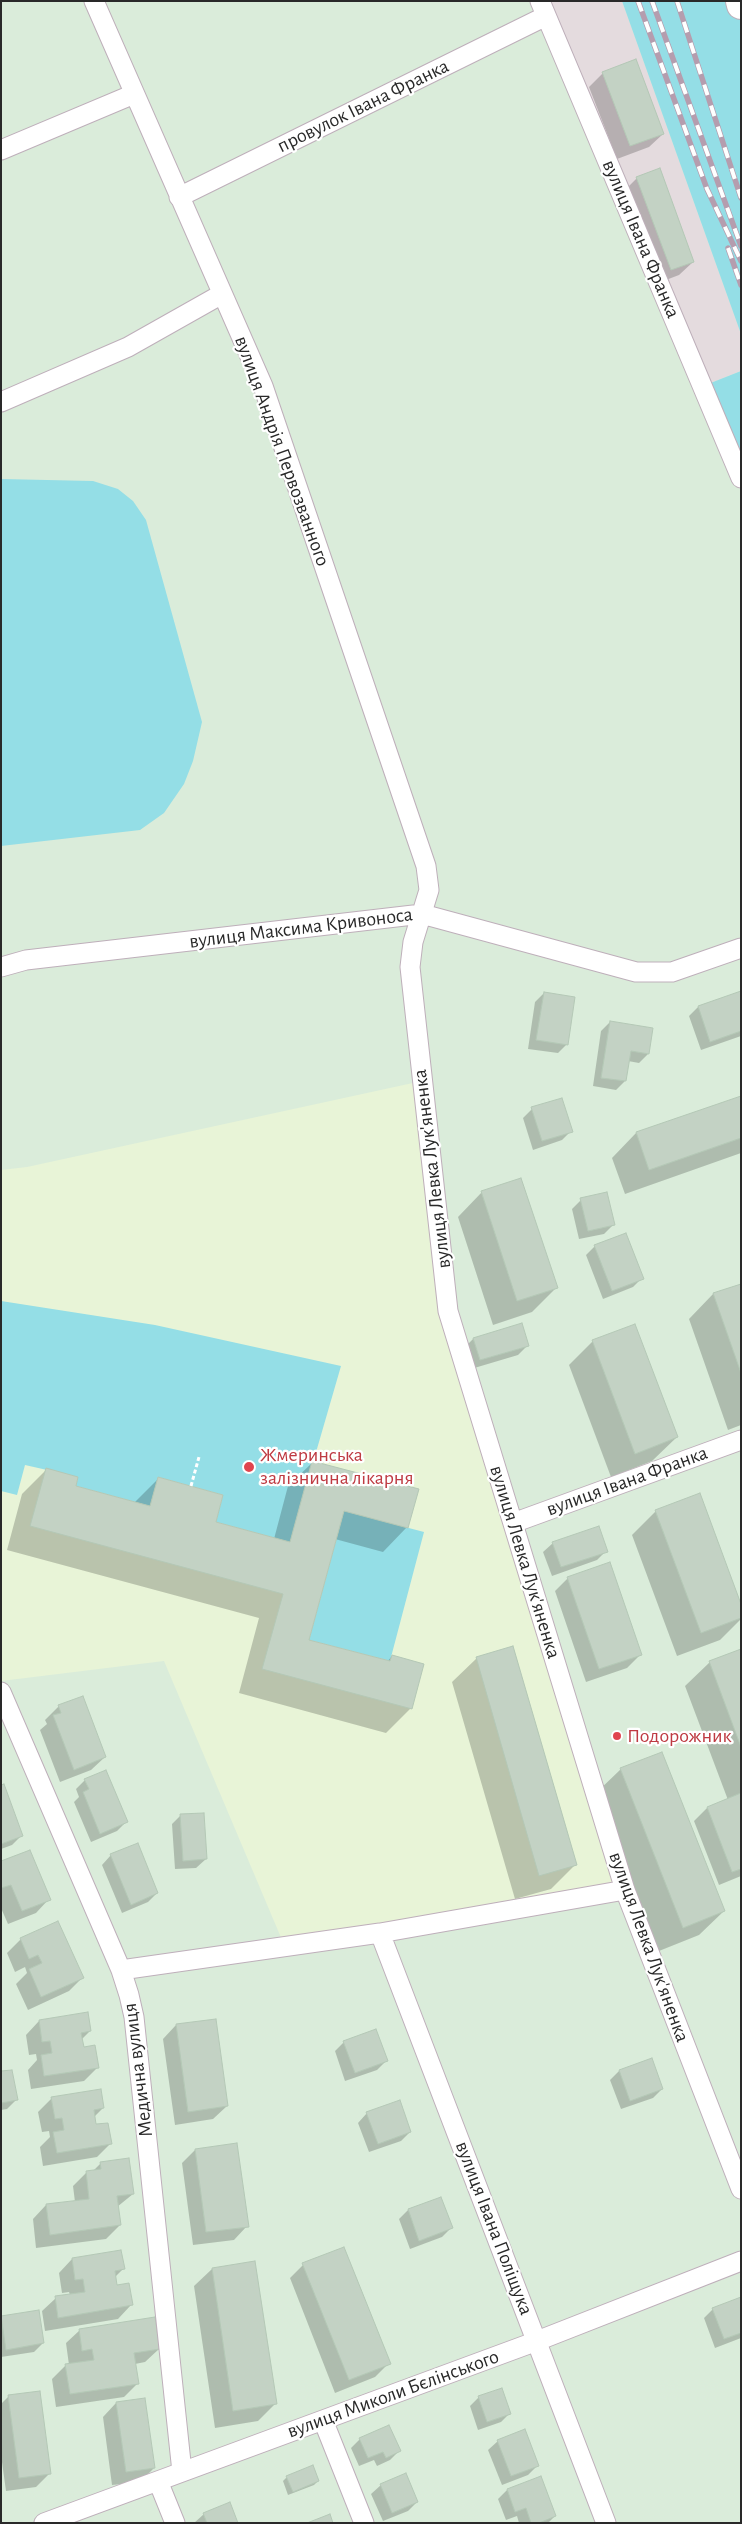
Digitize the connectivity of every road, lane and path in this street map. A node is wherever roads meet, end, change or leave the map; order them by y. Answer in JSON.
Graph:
{"nodes":[{"id":1,"x":94,"y":1,"type":"edge"},
{"id":2,"x":543,"y":9,"type":"edge"},
{"id":3,"x":134,"y":94,"type":"junction"},
{"id":4,"x":1,"y":150,"type":"edge"},
{"id":5,"x":179,"y":197,"type":"junction"},
{"id":6,"x":222,"y":294,"type":"junction"},
{"id":7,"x":1,"y":402,"type":"edge"},
{"id":8,"x":741,"y":478,"type":"edge"},
{"id":9,"x":422,"y":914,"type":"junction"},
{"id":10,"x":741,"y":948,"type":"edge"},
{"id":11,"x":1,"y":967,"type":"edge"},
{"id":12,"x":741,"y":1440,"type":"edge"},
{"id":13,"x":199,"y":1457,"type":"dead end"},
{"id":14,"x":191,"y":1486,"type":"dead end"},
{"id":15,"x":513,"y":1523,"type":"junction"},
{"id":16,"x":1,"y":1692,"type":"edge"},
{"id":17,"x":626,"y":1890,"type":"junction"},
{"id":18,"x":380,"y":1933,"type":"junction"},
{"id":19,"x":121,"y":1970,"type":"junction"},
{"id":20,"x":741,"y":2189,"type":"edge"},
{"id":21,"x":741,"y":2261,"type":"edge"},
{"id":22,"x":537,"y":2340,"type":"junction"},
{"id":23,"x":323,"y":2420,"type":"junction"},
{"id":24,"x":182,"y":2472,"type":"junction"},
{"id":25,"x":158,"y":2481,"type":"junction"},
{"id":26,"x":44,"y":2523,"type":"edge"},
{"id":27,"x":175,"y":2523,"type":"edge"},
{"id":28,"x":364,"y":2523,"type":"edge"},
{"id":29,"x":606,"y":2523,"type":"edge"}],
"edges":[{"from":1,"to":3,"type":"street","name":"вулиця Андрія Первозванного"},
{"from":2,"to":5,"type":"street","name":"провулок Івана Франка"},
{"from":2,"to":8,"type":"street","name":"вулиця Івана Франка"},
{"from":3,"to":4,"type":"street"},
{"from":3,"to":5,"type":"street","name":"вулиця Андрія Первозванного"},
{"from":5,"to":6,"type":"street","name":"вулиця Андрія Первозванного"},
{"from":6,"to":7,"type":"street"},
{"from":6,"to":9,"type":"street","name":"вулиця Андрія Первозванного"},
{"from":9,"to":10,"type":"street","name":"вулиця Максима Кривоноса"},
{"from":9,"to":11,"type":"street","name":"вулиця Максима Кривоноса"},
{"from":9,"to":15,"type":"street","name":"вулиця Левка Лук'яненка"},
{"from":12,"to":15,"type":"street","name":"вулиця Івана Франка"},
{"from":13,"to":14,"type":"path"},
{"from":15,"to":17,"type":"street","name":"вулиця Левка Лук'яненка"},
{"from":16,"to":19,"type":"street","name":"Медична вулиця"},
{"from":17,"to":18,"type":"street"},
{"from":17,"to":20,"type":"street","name":"вулиця Левка Лук'яненка"},
{"from":18,"to":19,"type":"street"},
{"from":18,"to":22,"type":"street","name":"вулиця Івана Поліщука"},
{"from":19,"to":24,"type":"street","name":"Медична вулиця"},
{"from":21,"to":22,"type":"street","name":"вулиця Миколи Бєлінського"},
{"from":22,"to":23,"type":"street","name":"вулиця Миколи Бєлінського"},
{"from":22,"to":29,"type":"street","name":"вулиця Івана Поліщука"},
{"from":23,"to":24,"type":"street","name":"вулиця Миколи Бєлінського"},
{"from":23,"to":28,"type":"street"},
{"from":24,"to":25,"type":"street","name":"вулиця Миколи Бєлінського"},
{"from":25,"to":26,"type":"street","name":"вулиця Миколи Бєлінського"},
{"from":25,"to":27,"type":"street"}]}
